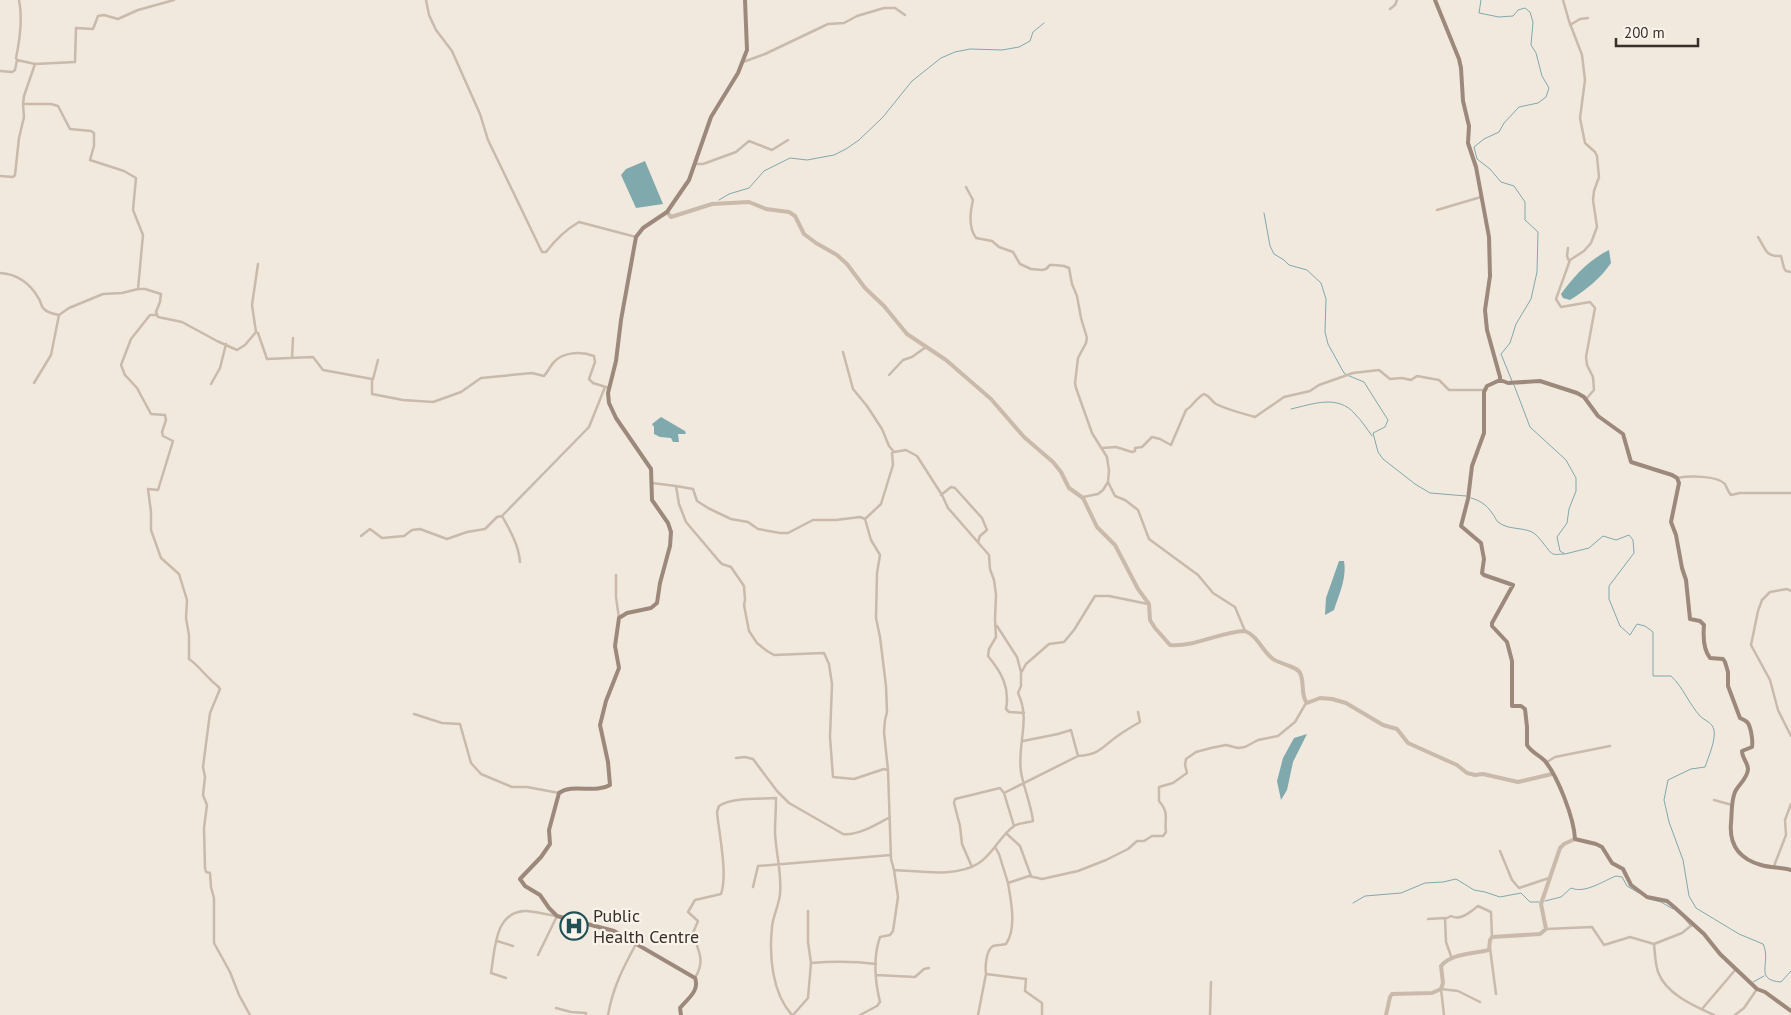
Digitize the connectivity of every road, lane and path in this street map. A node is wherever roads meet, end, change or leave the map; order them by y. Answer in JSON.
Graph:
{"nodes":[{"id":1,"x":19,"y":0,"type":"edge"},
{"id":2,"x":174,"y":0,"type":"edge"},
{"id":3,"x":426,"y":0,"type":"edge"},
{"id":4,"x":745,"y":0,"type":"edge"},
{"id":5,"x":1397,"y":0,"type":"edge"},
{"id":6,"x":1435,"y":0,"type":"edge"},
{"id":7,"x":1563,"y":0,"type":"edge"},
{"id":8,"x":1390,"y":10,"type":"dead end"},
{"id":9,"x":906,"y":15,"type":"dead end"},
{"id":10,"x":1588,"y":18,"type":"dead end"},
{"id":11,"x":1570,"y":25,"type":"junction"},
{"id":12,"x":17,"y":60,"type":"junction"},
{"id":13,"x":742,"y":63,"type":"junction"},
{"id":14,"x":35,"y":64,"type":"junction"},
{"id":15,"x":0,"y":71,"type":"edge"},
{"id":16,"x":24,"y":104,"type":"junction"},
{"id":17,"x":788,"y":140,"type":"dead end"},
{"id":18,"x":694,"y":164,"type":"junction"},
{"id":19,"x":0,"y":176,"type":"edge"},
{"id":20,"x":966,"y":187,"type":"dead end"},
{"id":21,"x":1481,"y":197,"type":"junction"},
{"id":22,"x":1437,"y":210,"type":"dead end"},
{"id":23,"x":667,"y":212,"type":"junction"},
{"id":24,"x":636,"y":237,"type":"junction"},
{"id":25,"x":1758,"y":237,"type":"dead end"},
{"id":26,"x":1568,"y":248,"type":"dead end"},
{"id":27,"x":1570,"y":260,"type":"junction"},
{"id":28,"x":258,"y":264,"type":"dead end"},
{"id":29,"x":1791,"y":272,"type":"edge"},
{"id":30,"x":0,"y":273,"type":"edge"},
{"id":31,"x":138,"y":289,"type":"junction"},
{"id":32,"x":60,"y":315,"type":"junction"},
{"id":33,"x":156,"y":315,"type":"junction"},
{"id":34,"x":256,"y":332,"type":"junction"},
{"id":35,"x":293,"y":338,"type":"dead end"},
{"id":36,"x":226,"y":344,"type":"junction"},
{"id":37,"x":926,"y":347,"type":"junction"},
{"id":38,"x":844,"y":352,"type":"dead end"},
{"id":39,"x":292,"y":358,"type":"junction"},
{"id":40,"x":378,"y":360,"type":"dead end"},
{"id":41,"x":889,"y":375,"type":"dead end"},
{"id":42,"x":373,"y":379,"type":"junction"},
{"id":43,"x":1500,"y":380,"type":"junction"},
{"id":44,"x":34,"y":383,"type":"dead end"},
{"id":45,"x":210,"y":384,"type":"dead end"},
{"id":46,"x":607,"y":388,"type":"junction"},
{"id":47,"x":1485,"y":390,"type":"junction"},
{"id":48,"x":1586,"y":400,"type":"junction"},
{"id":49,"x":1102,"y":448,"type":"junction"},
{"id":50,"x":894,"y":452,"type":"junction"},
{"id":51,"x":1677,"y":478,"type":"junction"},
{"id":52,"x":1108,"y":482,"type":"junction"},
{"id":53,"x":652,"y":483,"type":"junction"},
{"id":54,"x":676,"y":486,"type":"junction"},
{"id":55,"x":1791,"y":494,"type":"edge"},
{"id":56,"x":941,"y":495,"type":"junction"},
{"id":57,"x":1081,"y":497,"type":"junction"},
{"id":58,"x":502,"y":516,"type":"junction"},
{"id":59,"x":864,"y":518,"type":"junction"},
{"id":60,"x":361,"y":536,"type":"dead end"},
{"id":61,"x":978,"y":542,"type":"junction"},
{"id":62,"x":520,"y":562,"type":"dead end"},
{"id":63,"x":616,"y":575,"type":"dead end"},
{"id":64,"x":1791,"y":591,"type":"edge"},
{"id":65,"x":1149,"y":604,"type":"junction"},
{"id":66,"x":619,"y":618,"type":"junction"},
{"id":67,"x":996,"y":625,"type":"junction"},
{"id":68,"x":1245,"y":631,"type":"junction"},
{"id":69,"x":1021,"y":673,"type":"junction"},
{"id":70,"x":1306,"y":703,"type":"junction"},
{"id":71,"x":1138,"y":712,"type":"dead end"},
{"id":72,"x":1024,"y":713,"type":"junction"},
{"id":73,"x":414,"y":714,"type":"dead end"},
{"id":74,"x":1791,"y":736,"type":"edge"},
{"id":75,"x":1244,"y":740,"type":"dead end"},
{"id":76,"x":1022,"y":741,"type":"junction"},
{"id":77,"x":1247,"y":745,"type":"junction"},
{"id":78,"x":1610,"y":746,"type":"dead end"},
{"id":79,"x":1078,"y":756,"type":"junction"},
{"id":80,"x":736,"y":758,"type":"dead end"},
{"id":81,"x":1546,"y":763,"type":"junction"},
{"id":82,"x":888,"y":770,"type":"junction"},
{"id":83,"x":1552,"y":774,"type":"junction"},
{"id":84,"x":1023,"y":783,"type":"junction"},
{"id":85,"x":559,"y":793,"type":"junction"},
{"id":86,"x":1004,"y":793,"type":"junction"},
{"id":87,"x":783,"y":797,"type":"junction"},
{"id":88,"x":776,"y":798,"type":"junction"},
{"id":89,"x":1714,"y":800,"type":"dead end"},
{"id":90,"x":1791,"y":804,"type":"edge"},
{"id":91,"x":1732,"y":805,"type":"junction"},
{"id":92,"x":890,"y":817,"type":"junction"},
{"id":93,"x":1014,"y":826,"type":"junction"},
{"id":94,"x":1006,"y":834,"type":"junction"},
{"id":95,"x":1575,"y":839,"type":"junction"},
{"id":96,"x":995,"y":847,"type":"junction"},
{"id":97,"x":1500,"y":851,"type":"dead end"},
{"id":98,"x":892,"y":855,"type":"junction"},
{"id":99,"x":778,"y":864,"type":"junction"},
{"id":100,"x":1774,"y":866,"type":"junction"},
{"id":101,"x":972,"y":867,"type":"junction"},
{"id":102,"x":894,"y":870,"type":"junction"},
{"id":103,"x":1791,"y":870,"type":"edge"},
{"id":104,"x":1031,"y":876,"type":"junction"},
{"id":105,"x":1551,"y":877,"type":"junction"},
{"id":106,"x":1008,"y":883,"type":"junction"},
{"id":107,"x":753,"y":887,"type":"dead end"},
{"id":108,"x":808,"y":911,"type":"dead end"},
{"id":109,"x":557,"y":916,"type":"junction"},
{"id":110,"x":1428,"y":919,"type":"dead end"},
{"id":111,"x":1445,"y":919,"type":"junction"},
{"id":112,"x":1693,"y":924,"type":"junction"},
{"id":113,"x":1546,"y":929,"type":"junction"},
{"id":114,"x":1492,"y":937,"type":"junction"},
{"id":115,"x":496,"y":941,"type":"junction"},
{"id":116,"x":636,"y":944,"type":"junction"},
{"id":117,"x":1654,"y":944,"type":"junction"},
{"id":118,"x":514,"y":946,"type":"dead end"},
{"id":119,"x":1490,"y":947,"type":"junction"},
{"id":120,"x":538,"y":956,"type":"dead end"},
{"id":121,"x":1452,"y":959,"type":"junction"},
{"id":122,"x":811,"y":963,"type":"junction"},
{"id":123,"x":876,"y":964,"type":"junction"},
{"id":124,"x":929,"y":968,"type":"dead end"},
{"id":125,"x":1736,"y":969,"type":"junction"},
{"id":126,"x":876,"y":974,"type":"junction"},
{"id":127,"x":986,"y":974,"type":"junction"},
{"id":128,"x":506,"y":978,"type":"dead end"},
{"id":129,"x":695,"y":978,"type":"junction"},
{"id":130,"x":1211,"y":982,"type":"dead end"},
{"id":131,"x":1441,"y":989,"type":"junction"},
{"id":132,"x":1757,"y":989,"type":"junction"},
{"id":133,"x":1496,"y":994,"type":"dead end"},
{"id":134,"x":1480,"y":1002,"type":"dead end"},
{"id":135,"x":556,"y":1008,"type":"dead end"},
{"id":136,"x":1702,"y":1010,"type":"junction"},
{"id":137,"x":1791,"y":1011,"type":"edge"},
{"id":138,"x":250,"y":1015,"type":"edge"},
{"id":139,"x":586,"y":1015,"type":"edge"},
{"id":140,"x":608,"y":1015,"type":"edge"},
{"id":141,"x":681,"y":1015,"type":"edge"},
{"id":142,"x":792,"y":1015,"type":"edge"},
{"id":143,"x":860,"y":1015,"type":"edge"},
{"id":144,"x":978,"y":1015,"type":"edge"},
{"id":145,"x":1042,"y":1015,"type":"edge"},
{"id":146,"x":1210,"y":1015,"type":"edge"},
{"id":147,"x":1386,"y":1015,"type":"edge"},
{"id":148,"x":1444,"y":1015,"type":"edge"},
{"id":149,"x":1714,"y":1015,"type":"edge"},
{"id":150,"x":1737,"y":1015,"type":"edge"}],
"edges":[{"from":1,"to":12,"type":"street"},
{"from":2,"to":14,"type":"street"},
{"from":3,"to":24,"type":"street"},
{"from":4,"to":13,"type":"main road"},
{"from":5,"to":8,"type":"street"},
{"from":6,"to":21,"type":"main road"},
{"from":7,"to":11,"type":"street"},
{"from":9,"to":13,"type":"street"},
{"from":10,"to":11,"type":"street"},
{"from":11,"to":27,"type":"street"},
{"from":12,"to":14,"type":"street"},
{"from":12,"to":15,"type":"street"},
{"from":13,"to":18,"type":"main road"},
{"from":14,"to":16,"type":"street"},
{"from":16,"to":19,"type":"street"},
{"from":16,"to":31,"type":"street"},
{"from":17,"to":18,"type":"street"},
{"from":18,"to":23,"type":"main road"},
{"from":20,"to":49,"type":"street"},
{"from":21,"to":22,"type":"street"},
{"from":21,"to":43,"type":"main road"},
{"from":23,"to":24,"type":"main road"},
{"from":23,"to":37,"type":"street"},
{"from":24,"to":46,"type":"main road"},
{"from":25,"to":29,"type":"street"},
{"from":26,"to":27,"type":"street"},
{"from":27,"to":48,"type":"street"},
{"from":28,"to":34,"type":"street"},
{"from":30,"to":32,"type":"street"},
{"from":31,"to":32,"type":"street"},
{"from":31,"to":33,"type":"street"},
{"from":32,"to":44,"type":"street"},
{"from":33,"to":36,"type":"street"},
{"from":33,"to":138,"type":"street"},
{"from":34,"to":36,"type":"street"},
{"from":34,"to":39,"type":"street"},
{"from":35,"to":39,"type":"street"},
{"from":36,"to":45,"type":"street"},
{"from":37,"to":41,"type":"street"},
{"from":37,"to":57,"type":"street"},
{"from":38,"to":50,"type":"street"},
{"from":39,"to":42,"type":"street"},
{"from":40,"to":42,"type":"street"},
{"from":42,"to":46,"type":"street"},
{"from":43,"to":47,"type":"main road"},
{"from":43,"to":48,"type":"main road"},
{"from":46,"to":53,"type":"main road"},
{"from":46,"to":58,"type":"street"},
{"from":47,"to":49,"type":"street"},
{"from":47,"to":81,"type":"main road"},
{"from":48,"to":51,"type":"main road"},
{"from":49,"to":52,"type":"street"},
{"from":50,"to":56,"type":"street"},
{"from":50,"to":59,"type":"street"},
{"from":51,"to":55,"type":"street"},
{"from":51,"to":91,"type":"main road"},
{"from":52,"to":57,"type":"street"},
{"from":52,"to":68,"type":"street"},
{"from":53,"to":54,"type":"street"},
{"from":53,"to":66,"type":"main road"},
{"from":54,"to":59,"type":"street"},
{"from":54,"to":82,"type":"street"},
{"from":56,"to":61,"type":"street"},
{"from":56,"to":61,"type":"street"},
{"from":57,"to":65,"type":"street"},
{"from":58,"to":60,"type":"street"},
{"from":58,"to":62,"type":"street"},
{"from":59,"to":82,"type":"street"},
{"from":61,"to":67,"type":"street"},
{"from":63,"to":66,"type":"street"},
{"from":64,"to":74,"type":"street"},
{"from":65,"to":68,"type":"street"},
{"from":65,"to":69,"type":"street"},
{"from":66,"to":85,"type":"main road"},
{"from":67,"to":69,"type":"street"},
{"from":67,"to":72,"type":"street"},
{"from":68,"to":70,"type":"street"},
{"from":69,"to":72,"type":"street"},
{"from":70,"to":77,"type":"street"},
{"from":70,"to":83,"type":"street"},
{"from":71,"to":79,"type":"street"},
{"from":72,"to":76,"type":"street"},
{"from":73,"to":85,"type":"street"},
{"from":75,"to":77,"type":"street"},
{"from":76,"to":79,"type":"street"},
{"from":76,"to":84,"type":"street"},
{"from":77,"to":104,"type":"street"},
{"from":78,"to":81,"type":"street"},
{"from":79,"to":84,"type":"street"},
{"from":80,"to":87,"type":"street"},
{"from":81,"to":83,"type":"main road"},
{"from":82,"to":92,"type":"street"},
{"from":83,"to":95,"type":"main road"},
{"from":84,"to":86,"type":"street"},
{"from":84,"to":93,"type":"street"},
{"from":85,"to":109,"type":"main road"},
{"from":86,"to":93,"type":"street"},
{"from":86,"to":101,"type":"street"},
{"from":87,"to":88,"type":"street"},
{"from":87,"to":92,"type":"street"},
{"from":88,"to":99,"type":"street"},
{"from":88,"to":129,"type":"street"},
{"from":89,"to":91,"type":"street"},
{"from":90,"to":100,"type":"street"},
{"from":91,"to":100,"type":"main road"},
{"from":92,"to":98,"type":"street"},
{"from":93,"to":94,"type":"street"},
{"from":94,"to":96,"type":"street"},
{"from":94,"to":104,"type":"street"},
{"from":95,"to":105,"type":"street"},
{"from":95,"to":112,"type":"main road"},
{"from":96,"to":101,"type":"street"},
{"from":96,"to":106,"type":"street"},
{"from":97,"to":105,"type":"street"},
{"from":98,"to":99,"type":"street"},
{"from":98,"to":102,"type":"street"},
{"from":99,"to":107,"type":"street"},
{"from":99,"to":142,"type":"street"},
{"from":100,"to":103,"type":"main road"},
{"from":101,"to":102,"type":"street"},
{"from":102,"to":123,"type":"street"},
{"from":104,"to":106,"type":"street"},
{"from":105,"to":113,"type":"street"},
{"from":106,"to":127,"type":"street"},
{"from":108,"to":122,"type":"street"},
{"from":109,"to":115,"type":"street"},
{"from":109,"to":116,"type":"main road"},
{"from":109,"to":120,"type":"street"},
{"from":110,"to":111,"type":"street"},
{"from":111,"to":114,"type":"street"},
{"from":111,"to":121,"type":"street"},
{"from":112,"to":117,"type":"street"},
{"from":112,"to":125,"type":"main road"},
{"from":113,"to":114,"type":"street"},
{"from":113,"to":117,"type":"street"},
{"from":114,"to":119,"type":"street"},
{"from":115,"to":118,"type":"street"},
{"from":115,"to":128,"type":"street"},
{"from":116,"to":129,"type":"main road"},
{"from":116,"to":140,"type":"street"},
{"from":117,"to":136,"type":"street"},
{"from":119,"to":121,"type":"street"},
{"from":119,"to":133,"type":"street"},
{"from":121,"to":131,"type":"street"},
{"from":122,"to":123,"type":"street"},
{"from":122,"to":142,"type":"street"},
{"from":123,"to":126,"type":"street"},
{"from":124,"to":126,"type":"street"},
{"from":125,"to":132,"type":"main road"},
{"from":125,"to":136,"type":"street"},
{"from":126,"to":143,"type":"street"},
{"from":127,"to":144,"type":"street"},
{"from":127,"to":145,"type":"street"},
{"from":129,"to":141,"type":"main road"},
{"from":130,"to":146,"type":"street"},
{"from":131,"to":134,"type":"street"},
{"from":131,"to":147,"type":"street"},
{"from":131,"to":148,"type":"street"},
{"from":132,"to":137,"type":"main road"},
{"from":132,"to":150,"type":"street"},
{"from":135,"to":139,"type":"street"},
{"from":136,"to":149,"type":"street"}]}
